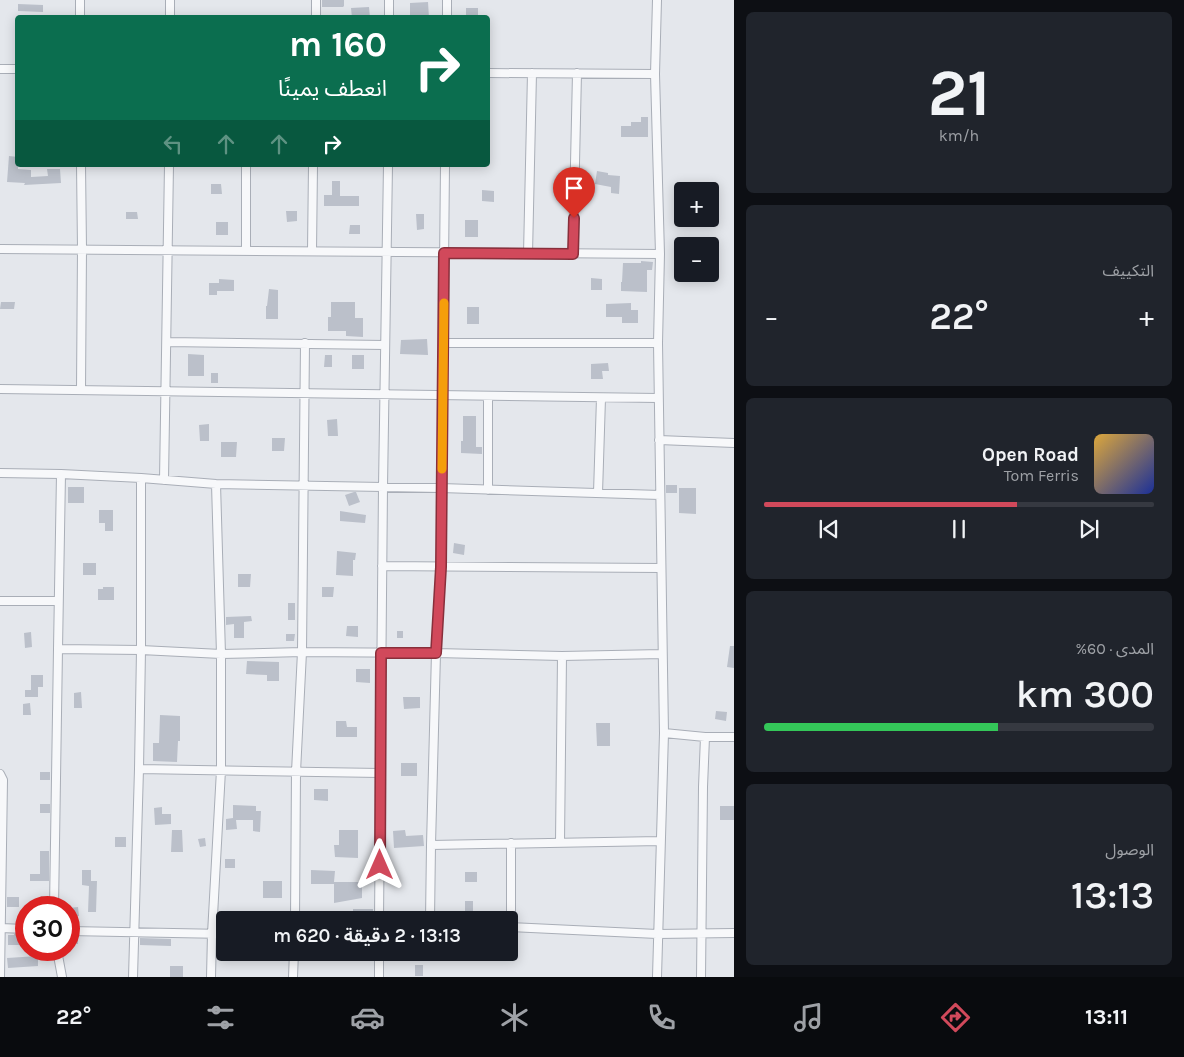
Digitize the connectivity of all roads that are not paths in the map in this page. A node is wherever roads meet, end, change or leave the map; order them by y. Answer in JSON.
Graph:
{"nodes":[{"id":1,"x":80,"y":0,"type":"edge"},
{"id":2,"x":170,"y":0,"type":"edge"},
{"id":3,"x":316,"y":0,"type":"edge"},
{"id":4,"x":389,"y":0,"type":"edge"},
{"id":5,"x":447,"y":0,"type":"edge"},
{"id":6,"x":657,"y":0,"type":"edge"},
{"id":7,"x":80,"y":15,"type":"edge"},
{"id":8,"x":170,"y":15,"type":"edge"},
{"id":9,"x":316,"y":15,"type":"edge"},
{"id":10,"x":389,"y":15,"type":"edge"},
{"id":11,"x":446,"y":15,"type":"edge"},
{"id":12,"x":0,"y":70,"type":"edge"},
{"id":13,"x":15,"y":70,"type":"edge"},
{"id":14,"x":490,"y":73,"type":"edge"},
{"id":15,"x":532,"y":73,"type":"junction"},
{"id":16,"x":577,"y":73,"type":"junction"},
{"id":17,"x":656,"y":74,"type":"junction"},
{"id":18,"x":81,"y":167,"type":"edge"},
{"id":19,"x":169,"y":167,"type":"edge"},
{"id":20,"x":246,"y":167,"type":"edge"},
{"id":21,"x":313,"y":167,"type":"edge"},
{"id":22,"x":388,"y":167,"type":"edge"},
{"id":23,"x":445,"y":167,"type":"edge"},
{"id":24,"x":0,"y":249,"type":"edge"},
{"id":25,"x":82,"y":249,"type":"junction"},
{"id":26,"x":246,"y":250,"type":"junction"},
{"id":27,"x":168,"y":251,"type":"junction"},
{"id":28,"x":312,"y":251,"type":"junction"},
{"id":29,"x":387,"y":252,"type":"junction"},
{"id":30,"x":444,"y":253,"type":"junction"},
{"id":31,"x":528,"y":254,"type":"junction"},
{"id":32,"x":573,"y":254,"type":"junction"},
{"id":33,"x":660,"y":254,"type":"junction"},
{"id":34,"x":167,"y":342,"type":"junction"},
{"id":35,"x":444,"y":343,"type":"junction"},
{"id":36,"x":658,"y":343,"type":"junction"},
{"id":37,"x":305,"y":344,"type":"junction"},
{"id":38,"x":385,"y":344,"type":"junction"},
{"id":39,"x":0,"y":389,"type":"edge"},
{"id":40,"x":81,"y":390,"type":"junction"},
{"id":41,"x":165,"y":390,"type":"junction"},
{"id":42,"x":304,"y":393,"type":"junction"},
{"id":43,"x":385,"y":394,"type":"junction"},
{"id":44,"x":442,"y":395,"type":"junction"},
{"id":45,"x":488,"y":396,"type":"junction"},
{"id":46,"x":601,"y":398,"type":"junction"},
{"id":47,"x":658,"y":398,"type":"junction"},
{"id":48,"x":659,"y":440,"type":"junction"},
{"id":49,"x":734,"y":443,"type":"edge"},
{"id":50,"x":0,"y":473,"type":"edge"},
{"id":51,"x":61,"y":474,"type":"junction"},
{"id":52,"x":141,"y":478,"type":"junction"},
{"id":53,"x":164,"y":480,"type":"junction"},
{"id":54,"x":216,"y":484,"type":"junction"},
{"id":55,"x":304,"y":485,"type":"junction"},
{"id":56,"x":383,"y":487,"type":"junction"},
{"id":57,"x":442,"y":488,"type":"junction"},
{"id":58,"x":488,"y":490,"type":"junction"},
{"id":59,"x":598,"y":493,"type":"junction"},
{"id":60,"x":660,"y":495,"type":"junction"},
{"id":61,"x":382,"y":566,"type":"junction"},
{"id":62,"x":441,"y":567,"type":"junction"},
{"id":63,"x":661,"y":568,"type":"junction"},
{"id":64,"x":0,"y":601,"type":"edge"},
{"id":65,"x":58,"y":601,"type":"junction"},
{"id":66,"x":58,"y":649,"type":"junction"},
{"id":67,"x":141,"y":650,"type":"junction"},
{"id":68,"x":302,"y":652,"type":"junction"},
{"id":69,"x":381,"y":653,"type":"junction"},
{"id":70,"x":436,"y":653,"type":"junction"},
{"id":71,"x":221,"y":654,"type":"junction"},
{"id":72,"x":662,"y":654,"type":"junction"},
{"id":73,"x":562,"y":656,"type":"junction"},
{"id":74,"x":664,"y":733,"type":"junction"},
{"id":75,"x":705,"y":737,"type":"junction"},
{"id":76,"x":734,"y":738,"type":"edge"},
{"id":77,"x":139,"y":769,"type":"junction"},
{"id":78,"x":221,"y":770,"type":"junction"},
{"id":79,"x":296,"y":772,"type":"junction"},
{"id":80,"x":380,"y":773,"type":"junction"},
{"id":81,"x":0,"y":774,"type":"edge"},
{"id":82,"x":660,"y":841,"type":"junction"},
{"id":83,"x":560,"y":843,"type":"junction"},
{"id":84,"x":511,"y":844,"type":"junction"},
{"id":85,"x":430,"y":845,"type":"junction"},
{"id":86,"x":54,"y":896,"type":"edge"},
{"id":87,"x":295,"y":911,"type":"edge"},
{"id":88,"x":379,"y":911,"type":"edge"},
{"id":89,"x":430,"y":911,"type":"edge"},
{"id":90,"x":511,"y":911,"type":"edge"},
{"id":91,"x":0,"y":928,"type":"edge"},
{"id":92,"x":518,"y":928,"type":"edge"},
{"id":93,"x":15,"y":929,"type":"edge"},
{"id":94,"x":80,"y":931,"type":"edge"},
{"id":95,"x":134,"y":932,"type":"junction"},
{"id":96,"x":702,"y":933,"type":"junction"},
{"id":97,"x":734,"y":933,"type":"edge"},
{"id":98,"x":212,"y":934,"type":"junction"},
{"id":99,"x":216,"y":934,"type":"edge"},
{"id":100,"x":657,"y":934,"type":"junction"},
{"id":101,"x":59,"y":961,"type":"edge"},
{"id":102,"x":294,"y":961,"type":"edge"},
{"id":103,"x":379,"y":961,"type":"edge"},
{"id":104,"x":0,"y":977,"type":"edge"},
{"id":105,"x":62,"y":977,"type":"edge"},
{"id":106,"x":133,"y":977,"type":"edge"},
{"id":107,"x":211,"y":977,"type":"edge"},
{"id":108,"x":293,"y":977,"type":"edge"},
{"id":109,"x":379,"y":977,"type":"edge"},
{"id":110,"x":657,"y":977,"type":"edge"},
{"id":111,"x":701,"y":977,"type":"edge"}],
"edges":[{"from":1,"to":7,"type":"street"},
{"from":2,"to":8,"type":"street"},
{"from":3,"to":9,"type":"street"},
{"from":4,"to":10,"type":"street"},
{"from":5,"to":11,"type":"street"},
{"from":6,"to":17,"type":"street"},
{"from":12,"to":13,"type":"street"},
{"from":14,"to":15,"type":"street"},
{"from":15,"to":16,"type":"street"},
{"from":15,"to":31,"type":"street"},
{"from":16,"to":17,"type":"street"},
{"from":16,"to":32,"type":"street"},
{"from":17,"to":33,"type":"street"},
{"from":18,"to":25,"type":"street"},
{"from":19,"to":27,"type":"street"},
{"from":20,"to":26,"type":"street"},
{"from":21,"to":28,"type":"street"},
{"from":22,"to":29,"type":"street"},
{"from":23,"to":30,"type":"street"},
{"from":24,"to":25,"type":"street"},
{"from":25,"to":27,"type":"street"},
{"from":25,"to":40,"type":"street"},
{"from":26,"to":27,"type":"street"},
{"from":26,"to":28,"type":"street"},
{"from":27,"to":34,"type":"street"},
{"from":28,"to":29,"type":"street"},
{"from":29,"to":30,"type":"street"},
{"from":29,"to":38,"type":"street"},
{"from":30,"to":31,"type":"street"},
{"from":30,"to":35,"type":"street"},
{"from":31,"to":32,"type":"street"},
{"from":32,"to":33,"type":"street"},
{"from":33,"to":36,"type":"street"},
{"from":34,"to":37,"type":"street"},
{"from":34,"to":41,"type":"street"},
{"from":35,"to":36,"type":"street"},
{"from":35,"to":44,"type":"street"},
{"from":36,"to":47,"type":"street"},
{"from":37,"to":38,"type":"street"},
{"from":37,"to":42,"type":"street"},
{"from":38,"to":43,"type":"street"},
{"from":39,"to":40,"type":"street"},
{"from":40,"to":41,"type":"street"},
{"from":41,"to":42,"type":"street"},
{"from":41,"to":53,"type":"street"},
{"from":42,"to":43,"type":"street"},
{"from":42,"to":55,"type":"street"},
{"from":43,"to":44,"type":"street"},
{"from":43,"to":56,"type":"street"},
{"from":44,"to":45,"type":"street"},
{"from":44,"to":57,"type":"street"},
{"from":45,"to":46,"type":"street"},
{"from":45,"to":58,"type":"street"},
{"from":46,"to":47,"type":"street"},
{"from":46,"to":59,"type":"street"},
{"from":47,"to":48,"type":"street"},
{"from":48,"to":49,"type":"street"},
{"from":48,"to":60,"type":"street"},
{"from":50,"to":51,"type":"street"},
{"from":51,"to":52,"type":"street"},
{"from":51,"to":65,"type":"street"},
{"from":52,"to":53,"type":"street"},
{"from":52,"to":67,"type":"street"},
{"from":53,"to":54,"type":"street"},
{"from":54,"to":55,"type":"street"},
{"from":54,"to":71,"type":"street"},
{"from":55,"to":56,"type":"street"},
{"from":55,"to":68,"type":"street"},
{"from":56,"to":57,"type":"street"},
{"from":56,"to":61,"type":"street"},
{"from":57,"to":58,"type":"street"},
{"from":57,"to":62,"type":"street"},
{"from":58,"to":59,"type":"street"},
{"from":59,"to":60,"type":"street"},
{"from":60,"to":63,"type":"street"},
{"from":61,"to":62,"type":"street"},
{"from":61,"to":69,"type":"street"},
{"from":62,"to":63,"type":"street"},
{"from":62,"to":70,"type":"street"},
{"from":63,"to":72,"type":"street"},
{"from":64,"to":65,"type":"street"},
{"from":65,"to":66,"type":"street"},
{"from":66,"to":67,"type":"street"},
{"from":66,"to":86,"type":"street"},
{"from":67,"to":71,"type":"street"},
{"from":67,"to":77,"type":"street"},
{"from":68,"to":69,"type":"street"},
{"from":68,"to":71,"type":"street"},
{"from":68,"to":79,"type":"street"},
{"from":69,"to":70,"type":"street"},
{"from":69,"to":80,"type":"street"},
{"from":70,"to":73,"type":"street"},
{"from":70,"to":85,"type":"street"},
{"from":71,"to":78,"type":"street"},
{"from":72,"to":73,"type":"street"},
{"from":72,"to":74,"type":"street"},
{"from":73,"to":83,"type":"street"},
{"from":74,"to":75,"type":"street"},
{"from":74,"to":82,"type":"street"},
{"from":75,"to":76,"type":"street"},
{"from":75,"to":96,"type":"street"},
{"from":77,"to":78,"type":"street"},
{"from":77,"to":95,"type":"street"},
{"from":78,"to":79,"type":"street"},
{"from":78,"to":98,"type":"street"},
{"from":79,"to":80,"type":"street"},
{"from":79,"to":87,"type":"street"},
{"from":80,"to":88,"type":"street"},
{"from":81,"to":91,"type":"street"},
{"from":82,"to":83,"type":"street"},
{"from":82,"to":100,"type":"street"},
{"from":83,"to":84,"type":"street"},
{"from":84,"to":85,"type":"street"},
{"from":84,"to":90,"type":"street"},
{"from":85,"to":89,"type":"street"},
{"from":91,"to":93,"type":"street"},
{"from":91,"to":104,"type":"street"},
{"from":92,"to":100,"type":"street"},
{"from":94,"to":95,"type":"street"},
{"from":95,"to":98,"type":"street"},
{"from":95,"to":106,"type":"street"},
{"from":96,"to":97,"type":"street"},
{"from":96,"to":100,"type":"street"},
{"from":96,"to":111,"type":"street"},
{"from":98,"to":99,"type":"street"},
{"from":98,"to":107,"type":"street"},
{"from":100,"to":110,"type":"street"},
{"from":101,"to":105,"type":"street"},
{"from":102,"to":108,"type":"street"},
{"from":103,"to":109,"type":"street"}]}
